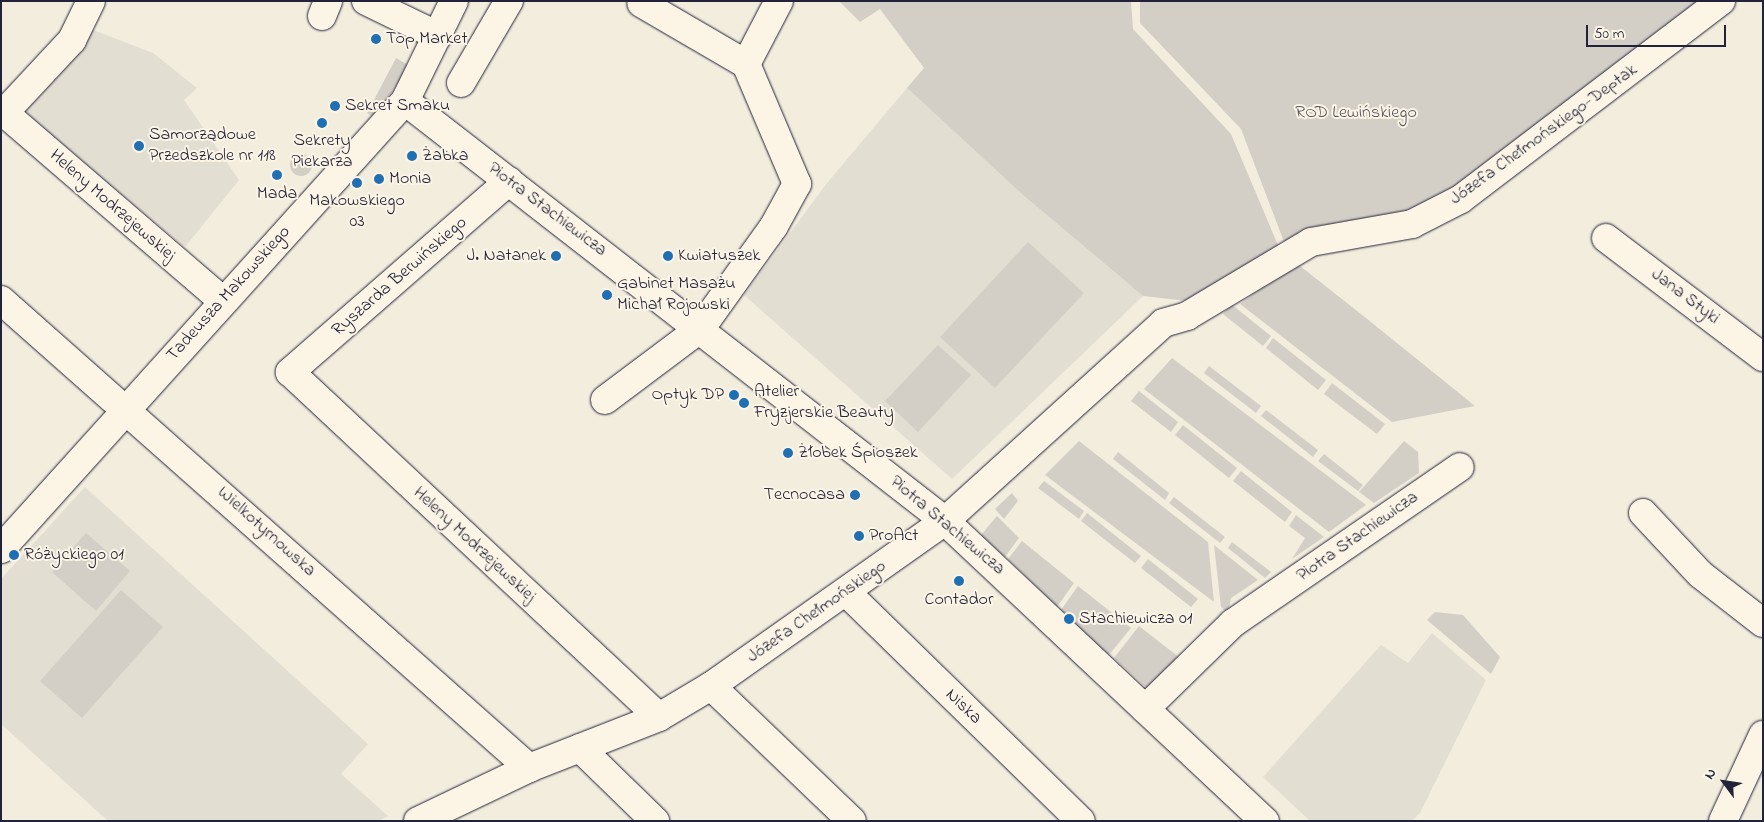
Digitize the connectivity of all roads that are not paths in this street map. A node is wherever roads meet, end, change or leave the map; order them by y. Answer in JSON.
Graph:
{"nodes":[{"id":1,"x":91,"y":1,"type":"edge"},
{"id":2,"x":366,"y":1,"type":"edge"},
{"id":3,"x":454,"y":1,"type":"edge"},
{"id":4,"x":509,"y":1,"type":"edge"},
{"id":5,"x":779,"y":1,"type":"edge"},
{"id":6,"x":1721,"y":1,"type":"edge"},
{"id":7,"x":641,"y":3,"type":"dead end"},
{"id":8,"x":438,"y":36,"type":"junction"},
{"id":9,"x":746,"y":64,"type":"junction"},
{"id":10,"x":461,"y":83,"type":"dead end"},
{"id":11,"x":404,"y":102,"type":"junction"},
{"id":12,"x":3,"y":111,"type":"edge"},
{"id":13,"x":509,"y":181,"type":"junction"},
{"id":14,"x":1606,"y":238,"type":"dead end"},
{"id":15,"x":1,"y":300,"type":"edge"},
{"id":16,"x":222,"y":301,"type":"junction"},
{"id":17,"x":1163,"y":323,"type":"joint"},
{"id":18,"x":701,"y":328,"type":"junction"},
{"id":19,"x":1763,"y":357,"type":"edge"},
{"id":20,"x":290,"y":372,"type":"joint"},
{"id":21,"x":605,"y":400,"type":"dead end"},
{"id":22,"x":126,"y":408,"type":"junction"},
{"id":23,"x":1460,"y":467,"type":"dead end"},
{"id":24,"x":1643,"y":513,"type":"dead end"},
{"id":25,"x":945,"y":521,"type":"junction"},
{"id":26,"x":1,"y":549,"type":"edge"},
{"id":27,"x":846,"y":592,"type":"junction"},
{"id":28,"x":1763,"y":623,"type":"edge"},
{"id":29,"x":712,"y":686,"type":"junction"},
{"id":30,"x":1145,"y":709,"type":"junction"},
{"id":31,"x":659,"y":717,"type":"junction"},
{"id":32,"x":1763,"y":735,"type":"edge"},
{"id":33,"x":580,"y":748,"type":"junction"},
{"id":34,"x":529,"y":768,"type":"junction"},
{"id":35,"x":459,"y":812,"type":"edge"},
{"id":36,"x":418,"y":821,"type":"edge"},
{"id":37,"x":655,"y":821,"type":"edge"},
{"id":38,"x":852,"y":821,"type":"edge"},
{"id":39,"x":1080,"y":821,"type":"edge"},
{"id":40,"x":1265,"y":821,"type":"edge"},
{"id":41,"x":1723,"y":821,"type":"edge"}],
"edges":[{"from":1,"to":12,"type":"street"},
{"from":2,"to":8,"type":"street"},
{"from":3,"to":8,"type":"street","name":"Tadeusza Makowskiego"},
{"from":4,"to":10,"type":"street"},
{"from":5,"to":9,"type":"street"},
{"from":6,"to":17,"type":"street","name":"Józefa Chełmońskiego-Deptak"},
{"from":7,"to":9,"type":"street"},
{"from":8,"to":11,"type":"street","name":"Tadeusza Makowskiego"},
{"from":9,"to":18,"type":"street"},
{"from":11,"to":13,"type":"street","name":"Piotra Stachiewicza"},
{"from":11,"to":16,"type":"street","name":"Tadeusza Makowskiego"},
{"from":12,"to":16,"type":"street","name":"Heleny Modrzejewskiej"},
{"from":13,"to":18,"type":"street","name":"Piotra Stachiewicza"},
{"from":13,"to":20,"type":"street","name":"Ryszarda Berwińskiego"},
{"from":14,"to":19,"type":"street","name":"Jana Styki"},
{"from":15,"to":22,"type":"street","name":"Wielkotyrnowska"},
{"from":16,"to":22,"type":"street","name":"Tadeusza Makowskiego"},
{"from":17,"to":25,"type":"street","name":"Józefa Chełmońskiego"},
{"from":18,"to":21,"type":"street"},
{"from":18,"to":25,"type":"street","name":"Piotra Stachiewicza"},
{"from":20,"to":31,"type":"street","name":"Heleny Modrzejewskiej"},
{"from":22,"to":26,"type":"street","name":"Tadeusza Makowskiego"},
{"from":22,"to":34,"type":"street","name":"Wielkotyrnowska"},
{"from":23,"to":30,"type":"street","name":"Piotra Stachiewicza"},
{"from":24,"to":28,"type":"street"},
{"from":25,"to":27,"type":"street","name":"Józefa Chełmońskiego"},
{"from":25,"to":30,"type":"street","name":"Piotra Stachiewicza"},
{"from":27,"to":29,"type":"street","name":"Józefa Chełmońskiego"},
{"from":27,"to":39,"type":"street","name":"Niska"},
{"from":29,"to":31,"type":"street","name":"Józefa Chełmońskiego"},
{"from":29,"to":38,"type":"street"},
{"from":30,"to":40,"type":"street","name":"Piotra Stachiewicza"},
{"from":31,"to":33,"type":"street","name":"Józefa Chełmońskiego"},
{"from":32,"to":41,"type":"street"},
{"from":33,"to":34,"type":"street","name":"Józefa Chełmońskiego"},
{"from":33,"to":37,"type":"street"},
{"from":34,"to":35,"type":"street","name":"Józefa Chełmońskiego"},
{"from":35,"to":36,"type":"street","name":"Józefa Chełmońskiego"}]}
